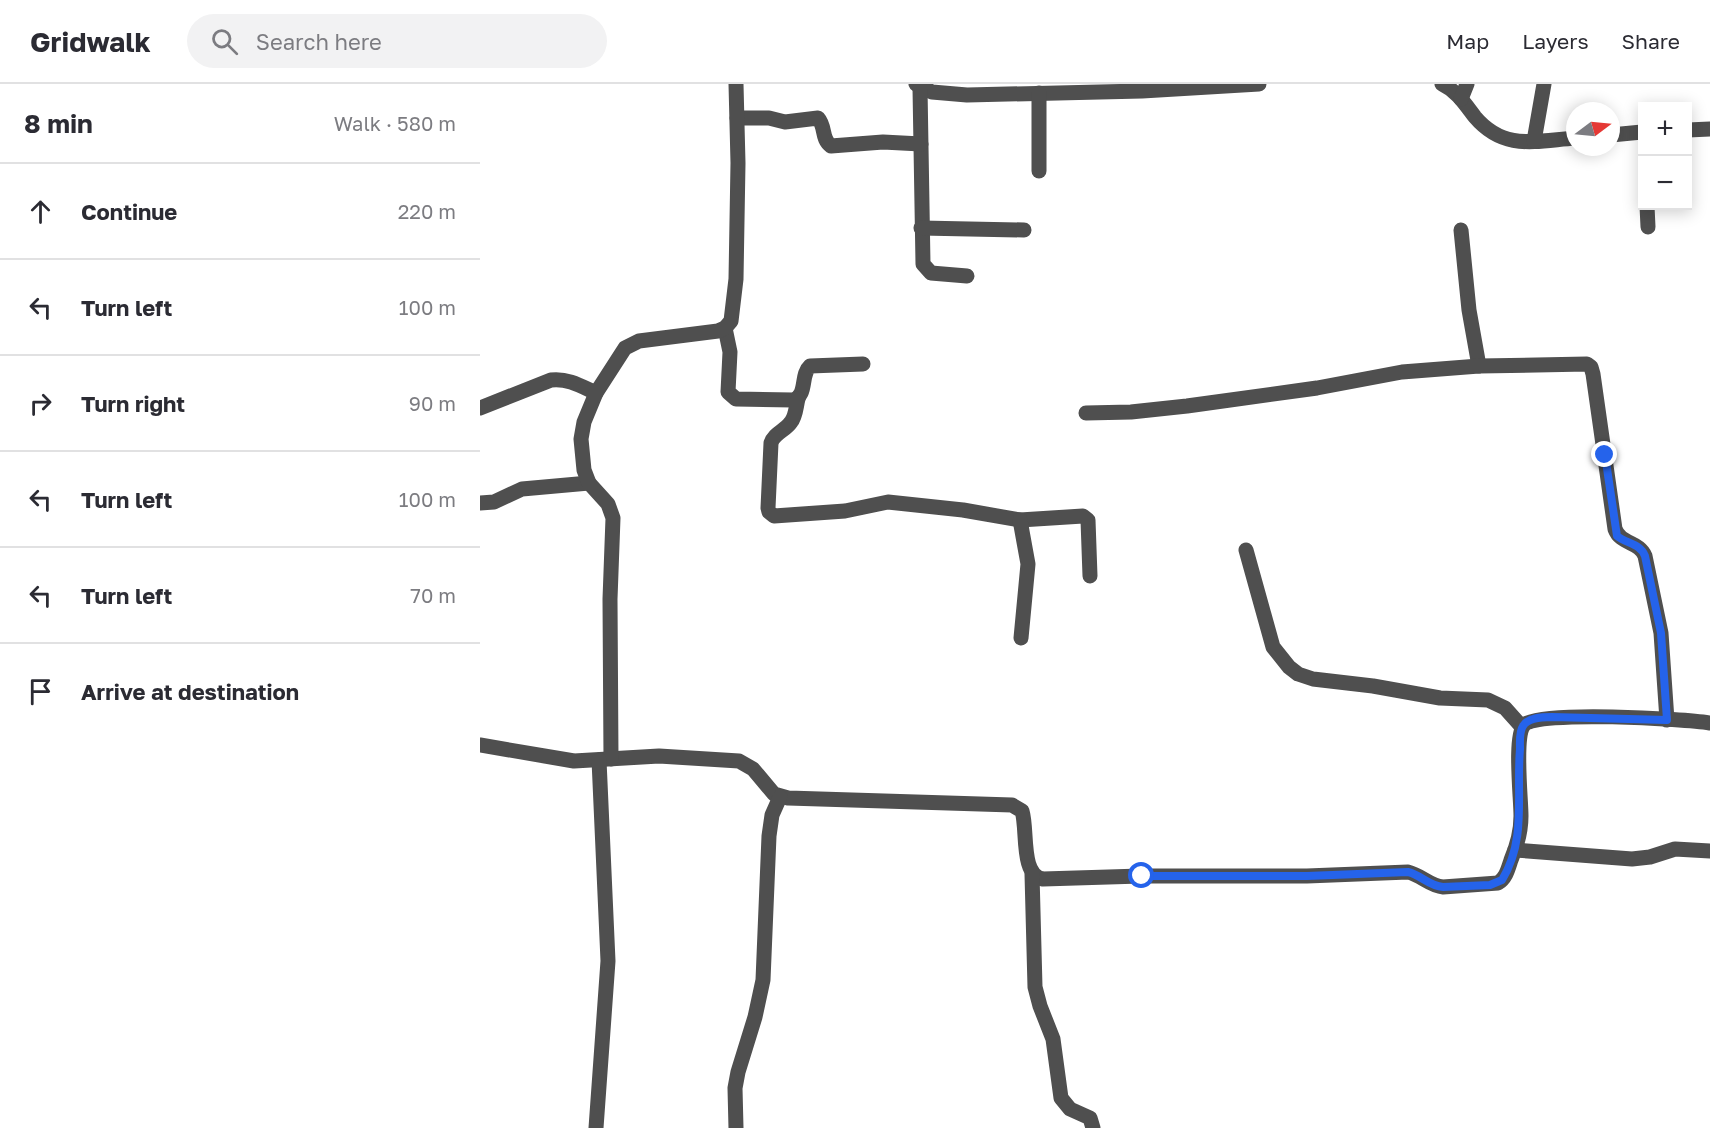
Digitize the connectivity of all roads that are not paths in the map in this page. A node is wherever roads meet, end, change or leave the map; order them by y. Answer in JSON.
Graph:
{"nodes":[{"id":1,"x":736,"y":84,"type":"edge"},
{"id":2,"x":1259,"y":84,"type":"edge"},
{"id":3,"x":1442,"y":84,"type":"edge"},
{"id":4,"x":1544,"y":84,"type":"edge"},
{"id":5,"x":918,"y":86,"type":"edge"},
{"id":6,"x":1142,"y":88,"type":"edge"},
{"id":7,"x":1464,"y":91,"type":"edge"},
{"id":8,"x":1039,"y":93,"type":"junction"},
{"id":9,"x":737,"y":118,"type":"junction"},
{"id":10,"x":1710,"y":129,"type":"edge"},
{"id":11,"x":1692,"y":130,"type":"edge"},
{"id":12,"x":1638,"y":132,"type":"edge"},
{"id":13,"x":1620,"y":134,"type":"edge"},
{"id":14,"x":1566,"y":139,"type":"edge"},
{"id":15,"x":1534,"y":141,"type":"junction"},
{"id":16,"x":921,"y":144,"type":"junction"},
{"id":17,"x":1039,"y":171,"type":"dead end"},
{"id":18,"x":1647,"y":210,"type":"edge"},
{"id":19,"x":1648,"y":227,"type":"dead end"},
{"id":20,"x":921,"y":228,"type":"junction"},
{"id":21,"x":1024,"y":230,"type":"dead end"},
{"id":22,"x":1461,"y":230,"type":"dead end"},
{"id":23,"x":967,"y":276,"type":"dead end"},
{"id":24,"x":725,"y":328,"type":"junction"},
{"id":25,"x":863,"y":364,"type":"dead end"},
{"id":26,"x":1479,"y":366,"type":"junction"},
{"id":27,"x":596,"y":393,"type":"junction"},
{"id":28,"x":798,"y":399,"type":"junction"},
{"id":29,"x":480,"y":408,"type":"edge"},
{"id":30,"x":1086,"y":413,"type":"dead end"},
{"id":31,"x":589,"y":483,"type":"junction"},
{"id":32,"x":480,"y":503,"type":"edge"},
{"id":33,"x":1020,"y":520,"type":"junction"},
{"id":34,"x":1246,"y":550,"type":"dead end"},
{"id":35,"x":1090,"y":576,"type":"dead end"},
{"id":36,"x":1021,"y":638,"type":"dead end"},
{"id":37,"x":1667,"y":720,"type":"junction"},
{"id":38,"x":1710,"y":723,"type":"edge"},
{"id":39,"x":1522,"y":727,"type":"junction"},
{"id":40,"x":480,"y":745,"type":"edge"},
{"id":41,"x":605,"y":760,"type":"junction"},
{"id":42,"x":780,"y":797,"type":"junction"},
{"id":43,"x":1515,"y":850,"type":"junction"},
{"id":44,"x":1710,"y":851,"type":"edge"},
{"id":45,"x":1032,"y":874,"type":"junction"},
{"id":46,"x":596,"y":1128,"type":"edge"},
{"id":47,"x":735,"y":1128,"type":"edge"},
{"id":48,"x":1093,"y":1128,"type":"edge"}],
"edges":[{"from":1,"to":9,"type":"street"},
{"from":2,"to":6,"type":"street"},
{"from":3,"to":7,"type":"street"},
{"from":4,"to":15,"type":"street"},
{"from":5,"to":8,"type":"street"},
{"from":5,"to":16,"type":"street"},
{"from":6,"to":8,"type":"street"},
{"from":7,"to":15,"type":"street"},
{"from":8,"to":17,"type":"street"},
{"from":9,"to":16,"type":"street"},
{"from":9,"to":24,"type":"street"},
{"from":10,"to":11,"type":"street"},
{"from":12,"to":13,"type":"street"},
{"from":14,"to":15,"type":"street"},
{"from":16,"to":20,"type":"street"},
{"from":18,"to":19,"type":"street"},
{"from":20,"to":21,"type":"street"},
{"from":20,"to":23,"type":"street"},
{"from":22,"to":26,"type":"street"},
{"from":24,"to":27,"type":"street"},
{"from":24,"to":28,"type":"street"},
{"from":25,"to":28,"type":"street"},
{"from":26,"to":30,"type":"street"},
{"from":26,"to":37,"type":"street"},
{"from":27,"to":29,"type":"street"},
{"from":27,"to":31,"type":"street"},
{"from":28,"to":33,"type":"street"},
{"from":31,"to":32,"type":"street"},
{"from":31,"to":41,"type":"street"},
{"from":33,"to":35,"type":"street"},
{"from":33,"to":36,"type":"street"},
{"from":34,"to":39,"type":"street"},
{"from":37,"to":38,"type":"street"},
{"from":37,"to":39,"type":"street"},
{"from":39,"to":43,"type":"street"},
{"from":40,"to":41,"type":"street"},
{"from":41,"to":42,"type":"street"},
{"from":41,"to":46,"type":"street"},
{"from":42,"to":45,"type":"street"},
{"from":42,"to":47,"type":"street"},
{"from":43,"to":44,"type":"street"},
{"from":43,"to":45,"type":"street"},
{"from":45,"to":48,"type":"street"}]}
